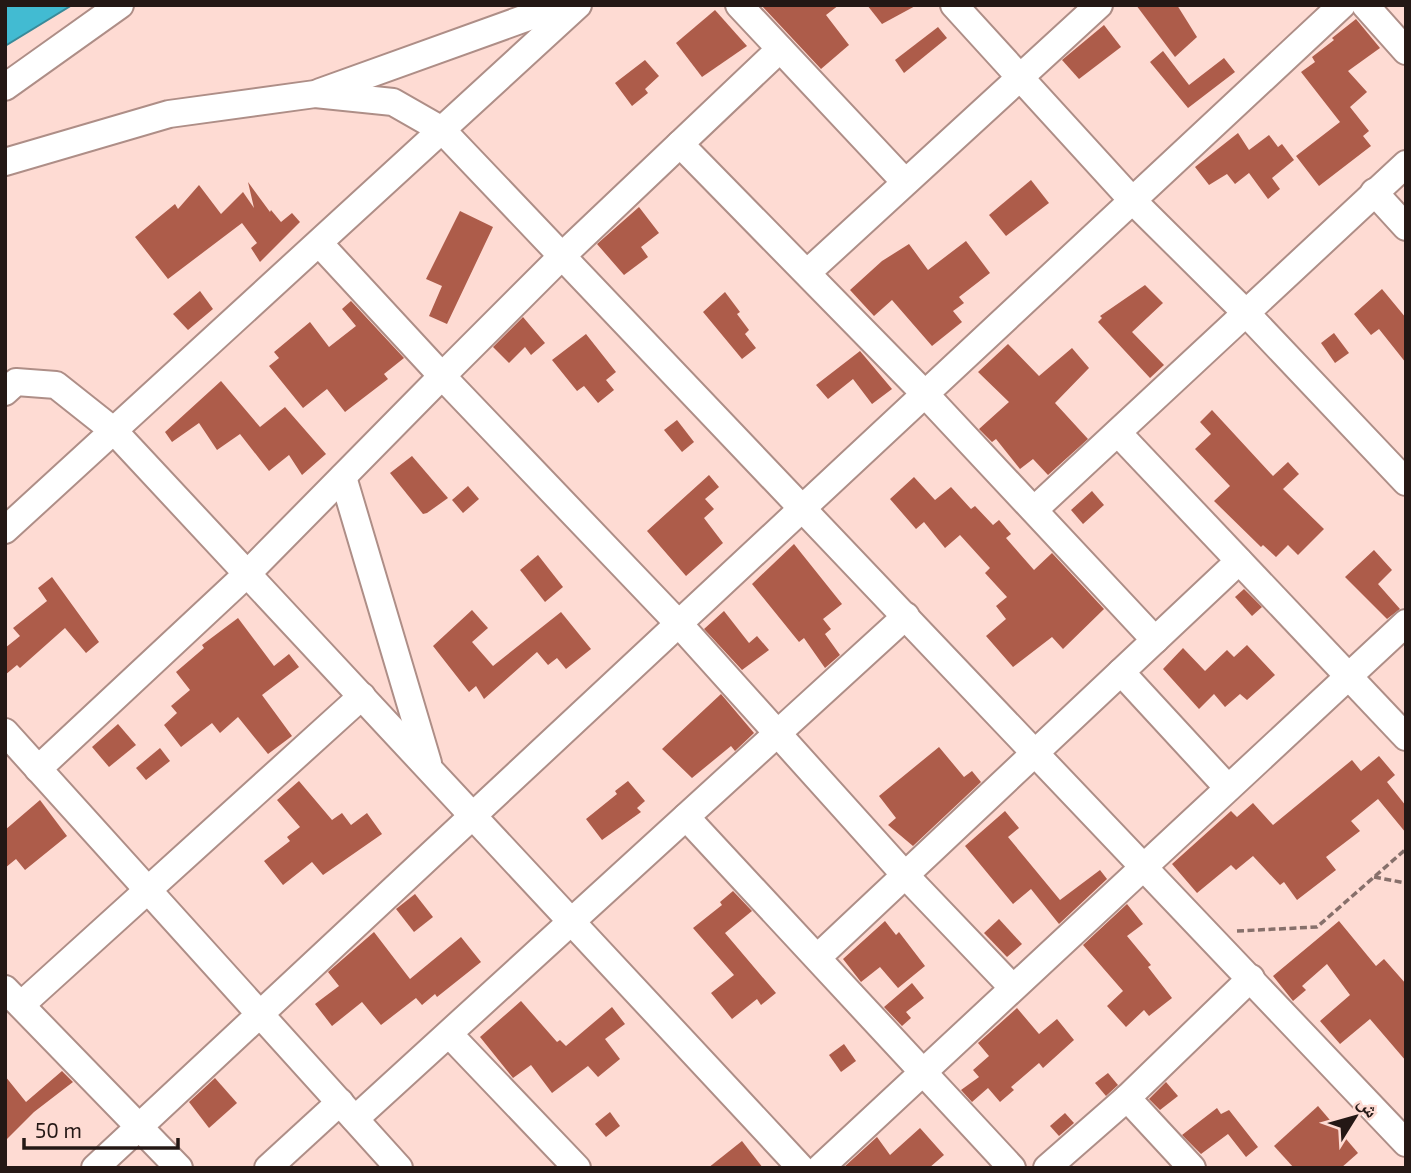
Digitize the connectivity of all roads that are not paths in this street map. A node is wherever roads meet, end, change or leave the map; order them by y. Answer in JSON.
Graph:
{"nodes":[{"id":1,"x":120,"y":5,"type":"edge"},
{"id":2,"x":562,"y":5,"type":"edge"},
{"id":3,"x":578,"y":5,"type":"edge"},
{"id":4,"x":739,"y":5,"type":"edge"},
{"id":5,"x":954,"y":5,"type":"edge"},
{"id":6,"x":1099,"y":5,"type":"edge"},
{"id":7,"x":1342,"y":5,"type":"edge"},
{"id":8,"x":1365,"y":5,"type":"edge"},
{"id":9,"x":780,"y":49,"type":"junction"},
{"id":10,"x":1406,"y":51,"type":"edge"},
{"id":11,"x":1019,"y":76,"type":"junction"},
{"id":12,"x":5,"y":87,"type":"edge"},
{"id":13,"x":314,"y":93,"type":"junction"},
{"id":14,"x":442,"y":130,"type":"junction"},
{"id":15,"x":680,"y":144,"type":"junction"},
{"id":16,"x":5,"y":162,"type":"edge"},
{"id":17,"x":1406,"y":164,"type":"edge"},
{"id":18,"x":905,"y":182,"type":"junction"},
{"id":19,"x":1374,"y":192,"type":"junction"},
{"id":20,"x":1132,"y":200,"type":"junction"},
{"id":21,"x":1406,"y":227,"type":"edge"},
{"id":22,"x":319,"y":243,"type":"junction"},
{"id":23,"x":562,"y":256,"type":"junction"},
{"id":24,"x":808,"y":272,"type":"junction"},
{"id":25,"x":1245,"y":312,"type":"junction"},
{"id":26,"x":442,"y":376,"type":"junction"},
{"id":27,"x":5,"y":392,"type":"edge"},
{"id":28,"x":925,"y":394,"type":"junction"},
{"id":29,"x":114,"y":431,"type":"junction"},
{"id":30,"x":1118,"y":433,"type":"junction"},
{"id":31,"x":343,"y":477,"type":"junction"},
{"id":32,"x":1406,"y":482,"type":"edge"},
{"id":33,"x":803,"y":508,"type":"junction"},
{"id":34,"x":1034,"y":510,"type":"junction"},
{"id":35,"x":5,"y":530,"type":"edge"},
{"id":36,"x":1239,"y":561,"type":"junction"},
{"id":37,"x":247,"y":574,"type":"junction"},
{"id":38,"x":906,"y":616,"type":"junction"},
{"id":39,"x":1406,"y":623,"type":"edge"},
{"id":40,"x":679,"y":624,"type":"junction"},
{"id":41,"x":1156,"y":640,"type":"junction"},
{"id":42,"x":1121,"y":672,"type":"junction"},
{"id":43,"x":1349,"y":676,"type":"junction"},
{"id":44,"x":362,"y":696,"type":"junction"},
{"id":45,"x":5,"y":732,"type":"edge"},
{"id":46,"x":778,"y":733,"type":"junction"},
{"id":47,"x":1406,"y":737,"type":"edge"},
{"id":48,"x":1036,"y":752,"type":"junction"},
{"id":49,"x":430,"y":768,"type":"junction"},
{"id":50,"x":38,"y":769,"type":"junction"},
{"id":51,"x":1228,"y":788,"type":"junction"},
{"id":52,"x":474,"y":816,"type":"junction"},
{"id":53,"x":686,"y":817,"type":"junction"},
{"id":54,"x":1144,"y":866,"type":"junction"},
{"id":55,"x":905,"y":875,"type":"junction"},
{"id":56,"x":148,"y":891,"type":"junction"},
{"id":57,"x":572,"y":921,"type":"junction"},
{"id":58,"x":818,"y":957,"type":"junction"},
{"id":59,"x":1251,"y":978,"type":"junction"},
{"id":60,"x":1013,"y":988,"type":"junction"},
{"id":61,"x":12,"y":998,"type":"edge"},
{"id":62,"x":260,"y":1016,"type":"junction"},
{"id":63,"x":449,"y":1034,"type":"junction"},
{"id":64,"x":925,"y":1070,"type":"junction"},
{"id":65,"x":1127,"y":1098,"type":"junction"},
{"id":66,"x":348,"y":1110,"type":"junction"},
{"id":67,"x":141,"y":1127,"type":"junction"},
{"id":68,"x":1406,"y":1143,"type":"edge"},
{"id":69,"x":95,"y":1168,"type":"edge"},
{"id":70,"x":179,"y":1168,"type":"edge"},
{"id":71,"x":268,"y":1168,"type":"edge"},
{"id":72,"x":399,"y":1168,"type":"edge"},
{"id":73,"x":577,"y":1168,"type":"edge"},
{"id":74,"x":801,"y":1168,"type":"edge"},
{"id":75,"x":820,"y":1168,"type":"edge"},
{"id":76,"x":1012,"y":1168,"type":"edge"},
{"id":77,"x":1047,"y":1168,"type":"edge"},
{"id":78,"x":1192,"y":1168,"type":"edge"}],
"edges":[{"from":1,"to":12,"type":"street"},
{"from":2,"to":13,"type":"street"},
{"from":3,"to":14,"type":"street"},
{"from":4,"to":9,"type":"street"},
{"from":5,"to":11,"type":"street"},
{"from":6,"to":11,"type":"street"},
{"from":7,"to":20,"type":"street"},
{"from":8,"to":10,"type":"street"},
{"from":9,"to":15,"type":"street"},
{"from":9,"to":18,"type":"street"},
{"from":11,"to":18,"type":"street"},
{"from":11,"to":20,"type":"street"},
{"from":13,"to":14,"type":"street"},
{"from":13,"to":16,"type":"street"},
{"from":14,"to":22,"type":"street"},
{"from":14,"to":23,"type":"street"},
{"from":15,"to":23,"type":"street"},
{"from":15,"to":24,"type":"street"},
{"from":17,"to":19,"type":"street"},
{"from":18,"to":24,"type":"street"},
{"from":19,"to":21,"type":"street"},
{"from":19,"to":25,"type":"street"},
{"from":20,"to":25,"type":"street"},
{"from":20,"to":28,"type":"street"},
{"from":22,"to":26,"type":"street"},
{"from":22,"to":29,"type":"street"},
{"from":23,"to":26,"type":"street"},
{"from":23,"to":33,"type":"street"},
{"from":24,"to":28,"type":"street"},
{"from":25,"to":30,"type":"street"},
{"from":25,"to":32,"type":"street"},
{"from":26,"to":31,"type":"street"},
{"from":26,"to":40,"type":"street"},
{"from":27,"to":29,"type":"street"},
{"from":28,"to":33,"type":"street"},
{"from":28,"to":34,"type":"street"},
{"from":29,"to":35,"type":"street"},
{"from":29,"to":37,"type":"street"},
{"from":30,"to":34,"type":"street"},
{"from":30,"to":36,"type":"street"},
{"from":31,"to":37,"type":"street"},
{"from":31,"to":49,"type":"street"},
{"from":33,"to":38,"type":"street"},
{"from":33,"to":40,"type":"street"},
{"from":34,"to":41,"type":"street"},
{"from":36,"to":41,"type":"street"},
{"from":36,"to":43,"type":"street"},
{"from":37,"to":44,"type":"street"},
{"from":37,"to":50,"type":"street"},
{"from":38,"to":46,"type":"street"},
{"from":38,"to":48,"type":"street"},
{"from":39,"to":43,"type":"street"},
{"from":40,"to":46,"type":"street"},
{"from":40,"to":52,"type":"street"},
{"from":41,"to":42,"type":"street"},
{"from":42,"to":48,"type":"street"},
{"from":42,"to":51,"type":"street"},
{"from":43,"to":47,"type":"street"},
{"from":43,"to":51,"type":"street"},
{"from":44,"to":49,"type":"street"},
{"from":44,"to":56,"type":"street"},
{"from":45,"to":50,"type":"street"},
{"from":46,"to":53,"type":"street"},
{"from":46,"to":55,"type":"street"},
{"from":48,"to":54,"type":"street"},
{"from":48,"to":55,"type":"street"},
{"from":49,"to":52,"type":"street"},
{"from":50,"to":56,"type":"street"},
{"from":51,"to":54,"type":"street"},
{"from":52,"to":57,"type":"street"},
{"from":52,"to":62,"type":"street"},
{"from":53,"to":57,"type":"street"},
{"from":53,"to":58,"type":"street"},
{"from":54,"to":59,"type":"street"},
{"from":54,"to":60,"type":"street"},
{"from":55,"to":58,"type":"street"},
{"from":55,"to":60,"type":"street"},
{"from":56,"to":61,"type":"street"},
{"from":56,"to":62,"type":"street"},
{"from":57,"to":63,"type":"street"},
{"from":57,"to":74,"type":"street"},
{"from":58,"to":64,"type":"street"},
{"from":59,"to":65,"type":"street"},
{"from":59,"to":68,"type":"street"},
{"from":60,"to":64,"type":"street"},
{"from":61,"to":67,"type":"street"},
{"from":62,"to":66,"type":"street"},
{"from":62,"to":67,"type":"street"},
{"from":63,"to":66,"type":"street"},
{"from":63,"to":73,"type":"street"},
{"from":64,"to":75,"type":"street"},
{"from":64,"to":76,"type":"street"},
{"from":65,"to":77,"type":"street"},
{"from":65,"to":78,"type":"street"},
{"from":66,"to":71,"type":"street"},
{"from":66,"to":72,"type":"street"},
{"from":67,"to":69,"type":"street"},
{"from":67,"to":70,"type":"street"}]}
